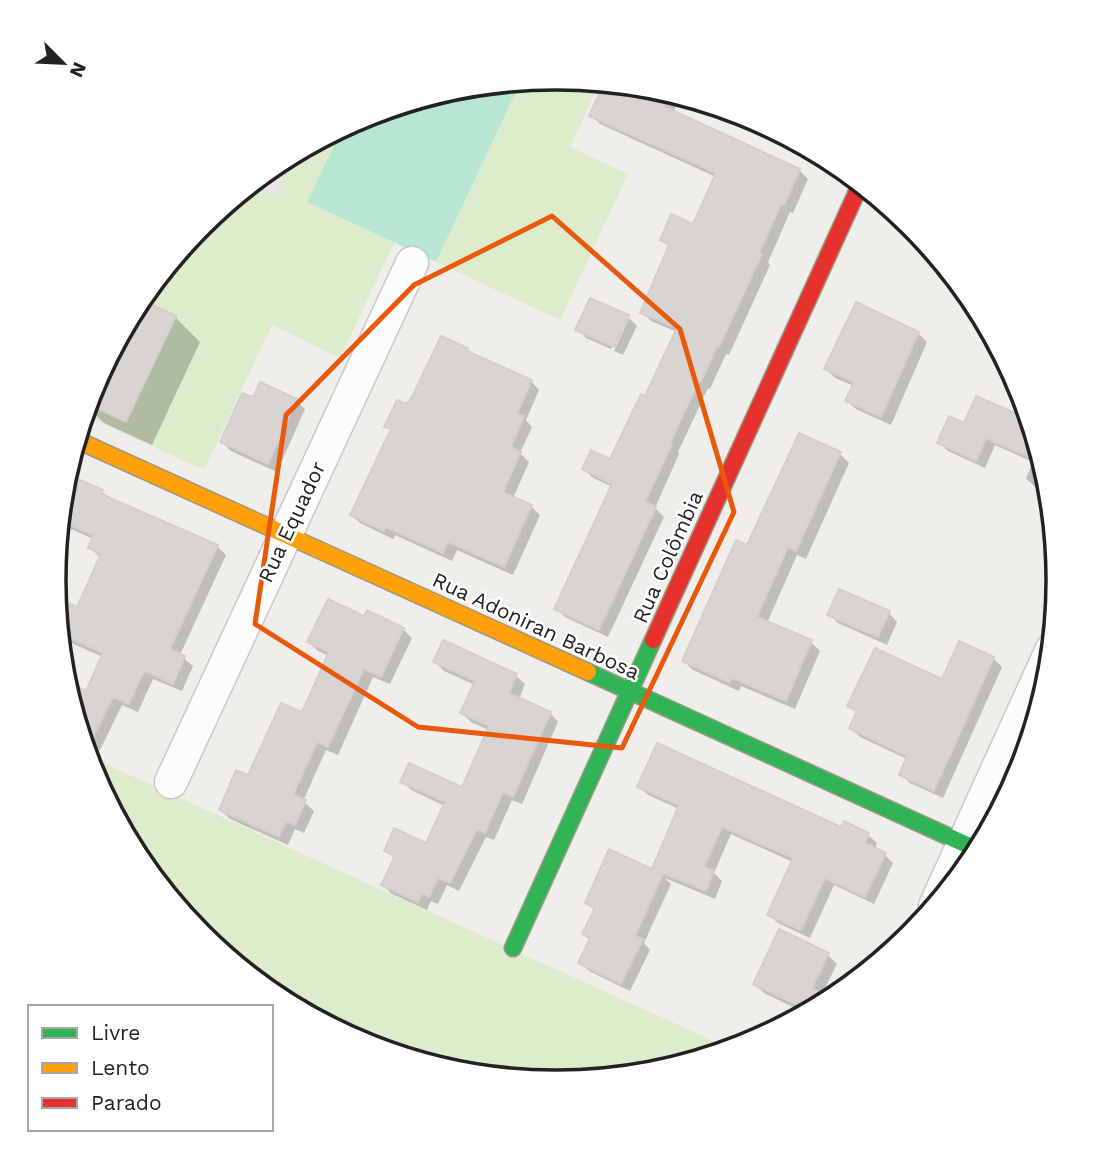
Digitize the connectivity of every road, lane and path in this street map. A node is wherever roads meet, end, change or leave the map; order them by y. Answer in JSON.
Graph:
{"nodes":[{"id":1,"x":857,"y":192,"type":"edge"},
{"id":2,"x":412,"y":263,"type":"dead end"},
{"id":3,"x":86,"y":444,"type":"edge"},
{"id":4,"x":286,"y":535,"type":"junction"},
{"id":5,"x":630,"y":692,"type":"junction"},
{"id":6,"x":1032,"y":699,"type":"edge"},
{"id":7,"x":171,"y":782,"type":"dead end"},
{"id":8,"x":978,"y":830,"type":"edge"},
{"id":9,"x":968,"y":846,"type":"edge"},
{"id":10,"x":513,"y":948,"type":"dead end"}],
"edges":[{"from":1,"to":5,"type":"street","name":"Rua Colômbia"},
{"from":2,"to":4,"type":"street","name":"Rua Equador"},
{"from":3,"to":4,"type":"street","name":"Rua Adoniran Barbosa"},
{"from":4,"to":5,"type":"street","name":"Rua Adoniran Barbosa"},
{"from":4,"to":7,"type":"street","name":"Rua Equador"},
{"from":5,"to":9,"type":"street","name":"Rua Adoniran Barbosa"},
{"from":5,"to":10,"type":"street","name":"Rua Colômbia"},
{"from":6,"to":8,"type":"street"}]}
